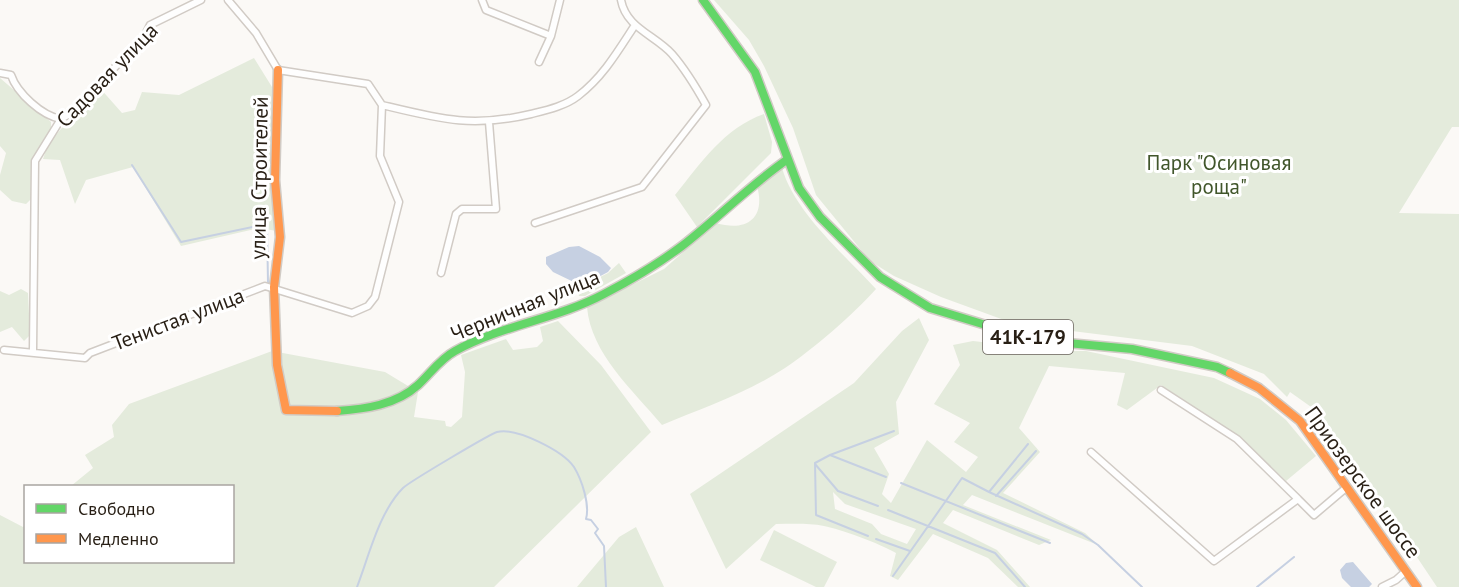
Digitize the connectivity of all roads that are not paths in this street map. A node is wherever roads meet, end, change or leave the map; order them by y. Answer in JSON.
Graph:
{"nodes":[{"id":1,"x":201,"y":0,"type":"edge"},
{"id":2,"x":228,"y":0,"type":"edge"},
{"id":3,"x":482,"y":0,"type":"edge"},
{"id":4,"x":560,"y":0,"type":"edge"},
{"id":5,"x":621,"y":0,"type":"edge"},
{"id":6,"x":703,"y":0,"type":"edge"},
{"id":7,"x":635,"y":25,"type":"junction"},
{"id":8,"x":551,"y":36,"type":"junction"},
{"id":9,"x":539,"y":62,"type":"dead end"},
{"id":10,"x":278,"y":70,"type":"junction"},
{"id":11,"x":0,"y":73,"type":"edge"},
{"id":12,"x":382,"y":105,"type":"junction"},
{"id":13,"x":61,"y":119,"type":"junction"},
{"id":14,"x":489,"y":122,"type":"junction"},
{"id":15,"x":788,"y":159,"type":"junction"},
{"id":16,"x":535,"y":223,"type":"dead end"},
{"id":17,"x":441,"y":273,"type":"dead end"},
{"id":18,"x":274,"y":287,"type":"junction"},
{"id":19,"x":4,"y":350,"type":"dead end"},
{"id":20,"x":33,"y":351,"type":"junction"},
{"id":21,"x":1161,"y":390,"type":"dead end"},
{"id":22,"x":286,"y":410,"type":"joint"},
{"id":23,"x":1091,"y":452,"type":"dead end"},
{"id":24,"x":1347,"y":487,"type":"junction"},
{"id":25,"x":1298,"y":499,"type":"junction"},
{"id":26,"x":1406,"y":571,"type":"junction"},
{"id":27,"x":1382,"y":587,"type":"edge"},
{"id":28,"x":1417,"y":587,"type":"edge"}],
"edges":[{"from":1,"to":13,"type":"street","name":"Садовая улица"},
{"from":2,"to":10,"type":"street"},
{"from":3,"to":8,"type":"street"},
{"from":4,"to":8,"type":"street"},
{"from":5,"to":7,"type":"street"},
{"from":6,"to":15,"type":"main road","name":"Приозерское шоссе","number":"41К-179"},
{"from":7,"to":14,"type":"street"},
{"from":7,"to":16,"type":"street"},
{"from":8,"to":9,"type":"street"},
{"from":10,"to":12,"type":"street"},
{"from":10,"to":18,"type":"main road","name":"улица Строителей"},
{"from":11,"to":13,"type":"street"},
{"from":12,"to":14,"type":"street"},
{"from":12,"to":18,"type":"street"},
{"from":13,"to":20,"type":"street","name":"Садовая улица"},
{"from":14,"to":17,"type":"street"},
{"from":15,"to":22,"type":"main road","name":"Черничная улица"},
{"from":15,"to":24,"type":"main road","name":"Приозерское шоссе","number":"41К-179"},
{"from":18,"to":20,"type":"street","name":"Тенистая улица"},
{"from":18,"to":22,"type":"main road","name":"улица Строителей"},
{"from":19,"to":20,"type":"street"},
{"from":21,"to":25,"type":"street"},
{"from":23,"to":25,"type":"street"},
{"from":24,"to":25,"type":"street"},
{"from":24,"to":26,"type":"main road","name":"Приозерское шоссе","number":"41К-179"},
{"from":26,"to":27,"type":"street"},
{"from":26,"to":28,"type":"main road","name":"Приозерское шоссе","number":"41К-179"}]}
